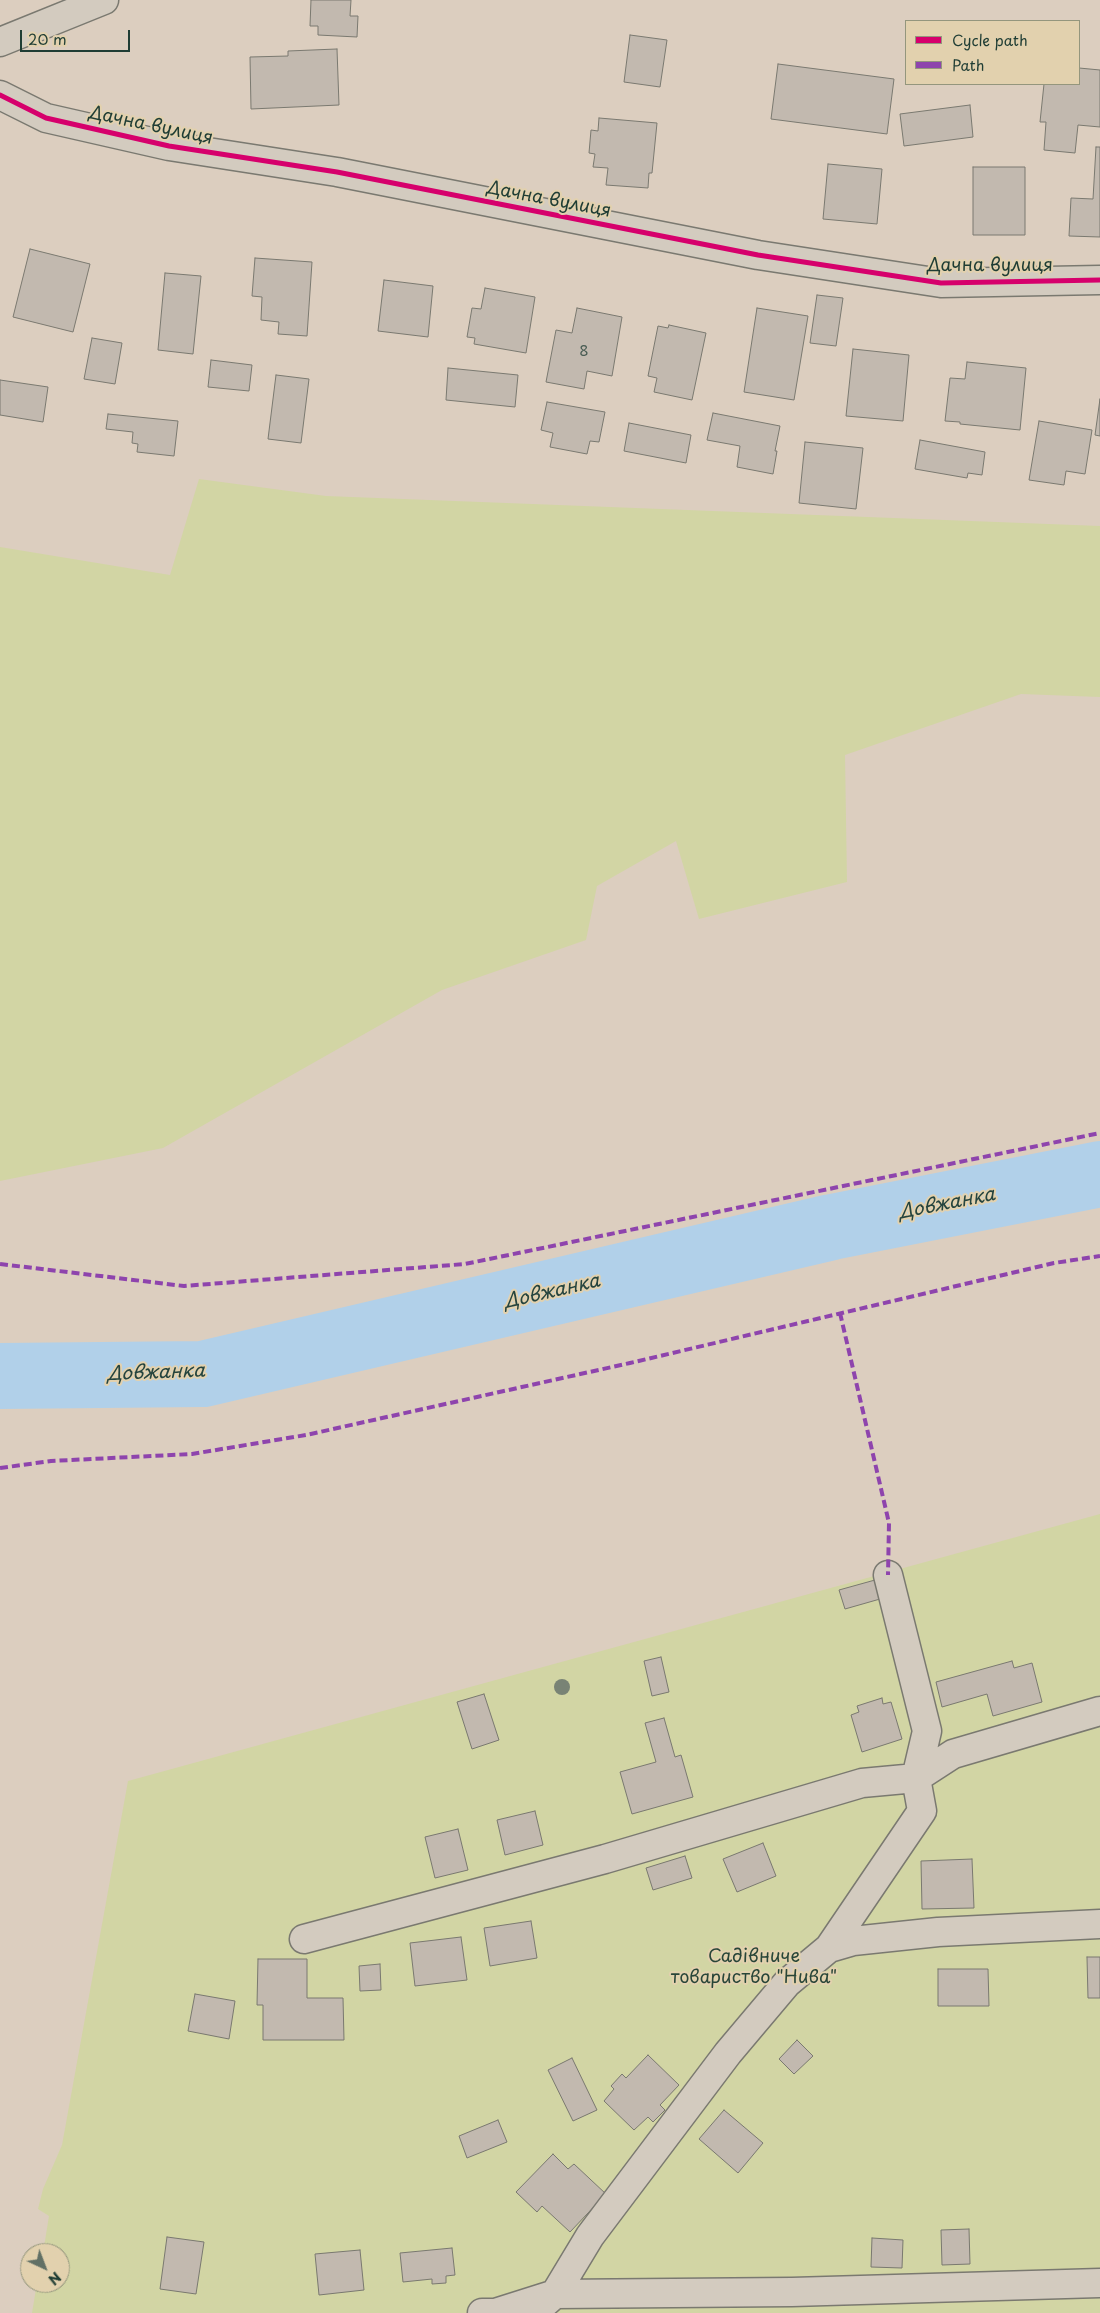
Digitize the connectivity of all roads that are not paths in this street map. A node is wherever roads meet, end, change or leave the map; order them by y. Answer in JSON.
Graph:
{"nodes":[{"id":1,"x":104,"y":0,"type":"edge"},
{"id":2,"x":0,"y":42,"type":"edge"},
{"id":3,"x":0,"y":95,"type":"edge"},
{"id":4,"x":1100,"y":280,"type":"edge"},
{"id":5,"x":888,"y":1575,"type":"dead end"},
{"id":6,"x":1100,"y":1711,"type":"edge"},
{"id":7,"x":916,"y":1778,"type":"junction"},
{"id":8,"x":1100,"y":1924,"type":"edge"},
{"id":9,"x":304,"y":1939,"type":"dead end"},
{"id":10,"x":829,"y":1948,"type":"junction"},
{"id":11,"x":1100,"y":2283,"type":"edge"},
{"id":12,"x":555,"y":2294,"type":"junction"},
{"id":13,"x":482,"y":2313,"type":"edge"},
{"id":14,"x":533,"y":2313,"type":"edge"}],
"edges":[{"from":1,"to":2,"type":"street"},
{"from":3,"to":4,"type":"street","name":"Дачна вулиця"},
{"from":5,"to":7,"type":"street"},
{"from":6,"to":7,"type":"street"},
{"from":7,"to":9,"type":"street"},
{"from":7,"to":10,"type":"street"},
{"from":8,"to":10,"type":"street"},
{"from":10,"to":12,"type":"street"},
{"from":11,"to":12,"type":"street"},
{"from":12,"to":13,"type":"street"},
{"from":12,"to":14,"type":"street"}]}
